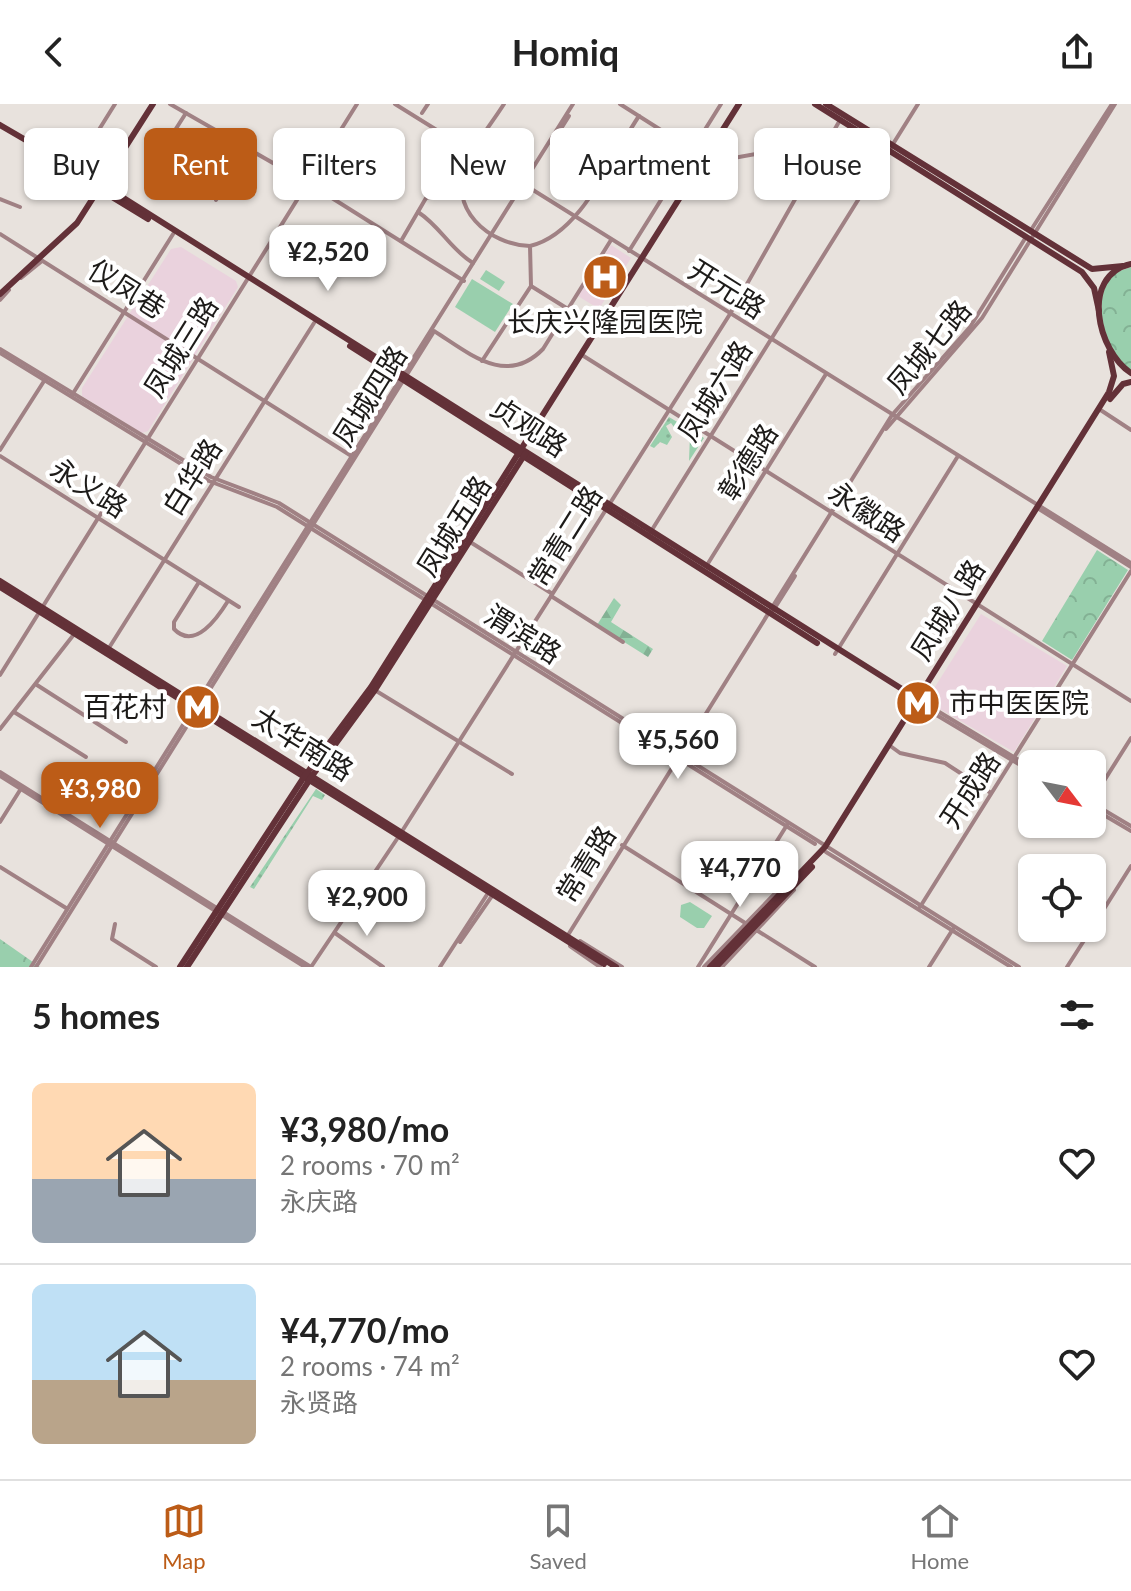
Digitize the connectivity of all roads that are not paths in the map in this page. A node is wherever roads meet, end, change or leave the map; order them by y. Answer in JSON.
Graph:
{"nodes":[{"id":1,"x":115,"y":104,"type":"edge"},
{"id":2,"x":151,"y":104,"type":"edge"},
{"id":3,"x":170,"y":104,"type":"edge"},
{"id":4,"x":357,"y":104,"type":"edge"},
{"id":5,"x":395,"y":104,"type":"edge"},
{"id":6,"x":428,"y":104,"type":"edge"},
{"id":7,"x":574,"y":104,"type":"edge"},
{"id":8,"x":620,"y":104,"type":"edge"},
{"id":9,"x":721,"y":104,"type":"edge"},
{"id":10,"x":741,"y":104,"type":"edge"},
{"id":11,"x":815,"y":104,"type":"edge"},
{"id":12,"x":826,"y":104,"type":"edge"},
{"id":13,"x":918,"y":104,"type":"edge"},
{"id":14,"x":1114,"y":104,"type":"edge"},
{"id":15,"x":502,"y":105,"type":"edge"},
{"id":16,"x":186,"y":113,"type":"junction"},
{"id":17,"x":422,"y":113,"type":"dead end"},
{"id":18,"x":639,"y":116,"type":"junction"},
{"id":19,"x":840,"y":120,"type":"junction"},
{"id":20,"x":0,"y":127,"type":"edge"},
{"id":21,"x":100,"y":128,"type":"edge"},
{"id":22,"x":176,"y":128,"type":"edge"},
{"id":23,"x":212,"y":128,"type":"edge"},
{"id":24,"x":342,"y":128,"type":"edge"},
{"id":25,"x":433,"y":128,"type":"edge"},
{"id":26,"x":488,"y":128,"type":"edge"},
{"id":27,"x":631,"y":128,"type":"edge"},
{"id":28,"x":659,"y":128,"type":"edge"},
{"id":29,"x":706,"y":128,"type":"edge"},
{"id":30,"x":726,"y":128,"type":"edge"},
{"id":31,"x":128,"y":140,"type":"edge"},
{"id":32,"x":24,"y":141,"type":"edge"},
{"id":33,"x":128,"y":141,"type":"edge"},
{"id":34,"x":891,"y":148,"type":"junction"},
{"id":35,"x":534,"y":170,"type":"edge"},
{"id":36,"x":534,"y":191,"type":"edge"},
{"id":37,"x":0,"y":199,"type":"edge"},
{"id":38,"x":90,"y":200,"type":"edge"},
{"id":39,"x":121,"y":200,"type":"edge"},
{"id":40,"x":297,"y":200,"type":"edge"},
{"id":41,"x":335,"y":200,"type":"edge"},
{"id":42,"x":425,"y":200,"type":"edge"},
{"id":43,"x":466,"y":200,"type":"edge"},
{"id":44,"x":515,"y":200,"type":"edge"},
{"id":45,"x":586,"y":200,"type":"edge"},
{"id":46,"x":661,"y":200,"type":"edge"},
{"id":47,"x":681,"y":200,"type":"edge"},
{"id":48,"x":20,"y":207,"type":"dead end"},
{"id":49,"x":418,"y":212,"type":"junction"},
{"id":50,"x":576,"y":217,"type":"junction"},
{"id":51,"x":363,"y":232,"type":"dead end"},
{"id":52,"x":174,"y":233,"type":"junction"},
{"id":53,"x":0,"y":234,"type":"edge"},
{"id":54,"x":1031,"y":236,"type":"junction"},
{"id":55,"x":492,"y":237,"type":"junction"},
{"id":56,"x":611,"y":240,"type":"junction"},
{"id":57,"x":272,"y":241,"type":"junction"},
{"id":58,"x":401,"y":241,"type":"junction"},
{"id":59,"x":530,"y":246,"type":"junction"},
{"id":60,"x":629,"y":251,"type":"junction"},
{"id":61,"x":40,"y":258,"type":"junction"},
{"id":62,"x":643,"y":260,"type":"junction"},
{"id":63,"x":473,"y":264,"type":"junction"},
{"id":64,"x":1127,"y":265,"type":"edge"},
{"id":65,"x":248,"y":279,"type":"junction"},
{"id":66,"x":464,"y":281,"type":"junction"},
{"id":67,"x":531,"y":286,"type":"junction"},
{"id":68,"x":0,"y":288,"type":"edge"},
{"id":69,"x":0,"y":297,"type":"edge"},
{"id":70,"x":568,"y":309,"type":"junction"},
{"id":71,"x":124,"y":311,"type":"junction"},
{"id":72,"x":1099,"y":311,"type":"junction"},
{"id":73,"x":730,"y":314,"type":"junction"},
{"id":74,"x":314,"y":323,"type":"junction"},
{"id":75,"x":434,"y":331,"type":"junction"},
{"id":76,"x":770,"y":339,"type":"junction"},
{"id":77,"x":0,"y":351,"type":"edge"},
{"id":78,"x":1109,"y":352,"type":"junction"},
{"id":79,"x":583,"y":356,"type":"junction"},
{"id":80,"x":199,"y":357,"type":"junction"},
{"id":81,"x":482,"y":361,"type":"junction"},
{"id":82,"x":1131,"y":373,"type":"edge"},
{"id":83,"x":826,"y":374,"type":"junction"},
{"id":84,"x":404,"y":377,"type":"junction"},
{"id":85,"x":46,"y":379,"type":"junction"},
{"id":86,"x":1131,"y":382,"type":"edge"},
{"id":87,"x":72,"y":395,"type":"junction"},
{"id":88,"x":266,"y":399,"type":"junction"},
{"id":89,"x":1100,"y":410,"type":"junction"},
{"id":90,"x":669,"y":411,"type":"junction"},
{"id":91,"x":894,"y":416,"type":"junction"},
{"id":92,"x":1131,"y":430,"type":"edge"},
{"id":93,"x":710,"y":437,"type":"junction"},
{"id":94,"x":146,"y":440,"type":"junction"},
{"id":95,"x":524,"y":452,"type":"junction"},
{"id":96,"x":0,"y":453,"type":"edge"},
{"id":97,"x":958,"y":456,"type":"junction"},
{"id":98,"x":353,"y":457,"type":"junction"},
{"id":99,"x":765,"y":471,"type":"junction"},
{"id":100,"x":212,"y":480,"type":"junction"},
{"id":101,"x":607,"y":507,"type":"junction"},
{"id":102,"x":1040,"y":509,"type":"junction"},
{"id":103,"x":832,"y":514,"type":"junction"},
{"id":104,"x":97,"y":518,"type":"junction"},
{"id":105,"x":311,"y":527,"type":"junction"},
{"id":106,"x":649,"y":534,"type":"junction"},
{"id":107,"x":467,"y":540,"type":"junction"},
{"id":108,"x":897,"y":555,"type":"junction"},
{"id":109,"x":166,"y":559,"type":"junction"},
{"id":110,"x":1131,"y":567,"type":"edge"},
{"id":111,"x":704,"y":569,"type":"junction"},
{"id":112,"x":199,"y":582,"type":"junction"},
{"id":113,"x":0,"y":584,"type":"edge"},
{"id":114,"x":551,"y":595,"type":"junction"},
{"id":115,"x":229,"y":600,"type":"junction"},
{"id":116,"x":429,"y":602,"type":"junction"},
{"id":117,"x":978,"y":606,"type":"junction"},
{"id":118,"x":239,"y":607,"type":"dead end"},
{"id":119,"x":42,"y":610,"type":"junction"},
{"id":120,"x":771,"y":612,"type":"junction"},
{"id":121,"x":75,"y":633,"type":"junction"},
{"id":122,"x":623,"y":642,"type":"dead end"},
{"id":123,"x":108,"y":651,"type":"junction"},
{"id":124,"x":836,"y":652,"type":"junction"},
{"id":125,"x":514,"y":654,"type":"junction"},
{"id":126,"x":1073,"y":665,"type":"junction"},
{"id":127,"x":0,"y":675,"type":"edge"},
{"id":128,"x":37,"y":685,"type":"junction"},
{"id":129,"x":373,"y":689,"type":"junction"},
{"id":130,"x":1131,"y":701,"type":"edge"},
{"id":131,"x":918,"y":702,"type":"junction"},
{"id":132,"x":197,"y":707,"type":"junction"},
{"id":133,"x":14,"y":712,"type":"junction"},
{"id":134,"x":0,"y":729,"type":"edge"},
{"id":135,"x":1131,"y":738,"type":"edge"},
{"id":136,"x":457,"y":741,"type":"junction"},
{"id":137,"x":126,"y":742,"type":"dead end"},
{"id":138,"x":890,"y":746,"type":"junction"},
{"id":139,"x":678,"y":756,"type":"junction"},
{"id":140,"x":86,"y":757,"type":"dead end"},
{"id":141,"x":1014,"y":760,"type":"junction"},
{"id":142,"x":1018,"y":762,"type":"edge"},
{"id":143,"x":0,"y":774,"type":"edge"},
{"id":144,"x":512,"y":774,"type":"dead end"},
{"id":145,"x":308,"y":777,"type":"junction"},
{"id":146,"x":1106,"y":780,"type":"edge"},
{"id":147,"x":22,"y":787,"type":"junction"},
{"id":148,"x":991,"y":793,"type":"junction"},
{"id":149,"x":1106,"y":813,"type":"edge"},
{"id":150,"x":0,"y":822,"type":"edge"},
{"id":151,"x":787,"y":825,"type":"junction"},
{"id":152,"x":1131,"y":829,"type":"edge"},
{"id":153,"x":400,"y":833,"type":"junction"},
{"id":154,"x":111,"y":843,"type":"junction"},
{"id":155,"x":622,"y":845,"type":"junction"},
{"id":156,"x":825,"y":849,"type":"junction"},
{"id":157,"x":1131,"y":866,"type":"edge"},
{"id":158,"x":0,"y":867,"type":"edge"},
{"id":159,"x":795,"y":881,"type":"junction"},
{"id":160,"x":492,"y":891,"type":"junction"},
{"id":161,"x":784,"y":893,"type":"junction"},
{"id":162,"x":1106,"y":906,"type":"edge"},
{"id":163,"x":920,"y":907,"type":"junction"},
{"id":164,"x":67,"y":908,"type":"junction"},
{"id":165,"x":220,"y":912,"type":"junction"},
{"id":166,"x":731,"y":913,"type":"junction"},
{"id":167,"x":746,"y":923,"type":"junction"},
{"id":168,"x":115,"y":924,"type":"dead end"},
{"id":169,"x":954,"y":928,"type":"junction"},
{"id":170,"x":757,"y":930,"type":"junction"},
{"id":171,"x":335,"y":933,"type":"junction"},
{"id":172,"x":564,"y":936,"type":"junction"},
{"id":173,"x":1083,"y":942,"type":"edge"},
{"id":174,"x":580,"y":947,"type":"junction"},
{"id":175,"x":589,"y":964,"type":"edge"},
{"id":176,"x":184,"y":965,"type":"edge"},
{"id":177,"x":708,"y":966,"type":"edge"},
{"id":178,"x":34,"y":967,"type":"edge"},
{"id":179,"x":156,"y":967,"type":"edge"},
{"id":180,"x":305,"y":967,"type":"edge"},
{"id":181,"x":311,"y":967,"type":"edge"},
{"id":182,"x":383,"y":967,"type":"edge"},
{"id":183,"x":442,"y":967,"type":"edge"},
{"id":184,"x":600,"y":967,"type":"edge"},
{"id":185,"x":608,"y":967,"type":"edge"},
{"id":186,"x":619,"y":967,"type":"edge"},
{"id":187,"x":698,"y":967,"type":"edge"},
{"id":188,"x":719,"y":967,"type":"edge"},
{"id":189,"x":815,"y":967,"type":"edge"},
{"id":190,"x":929,"y":967,"type":"edge"},
{"id":191,"x":1011,"y":967,"type":"edge"},
{"id":192,"x":1019,"y":967,"type":"edge"},
{"id":193,"x":1067,"y":967,"type":"edge"}],
"edges":[{"from":1,"to":21,"type":"street"},
{"from":2,"to":31,"type":"main road"},
{"from":2,"to":33,"type":"main road"},
{"from":3,"to":16,"type":"street"},
{"from":4,"to":24,"type":"street","name":"凤城三路"},
{"from":5,"to":25,"type":"street","name":"开元路"},
{"from":6,"to":17,"type":"street"},
{"from":7,"to":35,"type":"street","name":"凤城四路"},
{"from":8,"to":18,"type":"street"},
{"from":9,"to":29,"type":"street"},
{"from":10,"to":30,"type":"main road","name":"凤城五路"},
{"from":11,"to":19,"type":"main road"},
{"from":12,"to":34,"type":"main road"},
{"from":13,"to":34,"type":"street","name":"凤城六路"},
{"from":14,"to":54,"type":"street","name":"凤城七路"},
{"from":15,"to":26,"type":"street"},
{"from":16,"to":22,"type":"street"},
{"from":16,"to":23,"type":"street"},
{"from":18,"to":27,"type":"street"},
{"from":18,"to":28,"type":"street"},
{"from":19,"to":34,"type":"main road"},
{"from":19,"to":73,"type":"street","name":"常青二路"},
{"from":20,"to":32,"type":"main road","name":"贞观路"},
{"from":34,"to":54,"type":"main road"},
{"from":34,"to":76,"type":"street","name":"凤城六路"},
{"from":36,"to":50,"type":"street","name":"开元路"},
{"from":37,"to":48,"type":"street"},
{"from":38,"to":61,"type":"main road"},
{"from":39,"to":52,"type":"main road","name":"贞观路"},
{"from":40,"to":57,"type":"street","name":"凤城三路"},
{"from":41,"to":58,"type":"street"},
{"from":42,"to":49,"type":"street"},
{"from":43,"to":55,"type":"street"},
{"from":44,"to":55,"type":"street","name":"凤城四路"},
{"from":45,"to":50,"type":"street"},
{"from":46,"to":60,"type":"street"},
{"from":47,"to":62,"type":"main road","name":"凤城五路"},
{"from":49,"to":58,"type":"street"},
{"from":49,"to":63,"type":"street"},
{"from":50,"to":56,"type":"street","name":"开元路"},
{"from":50,"to":59,"type":"street"},
{"from":51,"to":57,"type":"street"},
{"from":52,"to":65,"type":"main road","name":"贞观路"},
{"from":52,"to":71,"type":"street"},
{"from":53,"to":61,"type":"street","name":"仪凤巷"},
{"from":54,"to":64,"type":"main road"},
{"from":54,"to":72,"type":"main road","name":"凤城八路"},
{"from":54,"to":91,"type":"street","name":"凤城七路"},
{"from":55,"to":59,"type":"street"},
{"from":55,"to":63,"type":"street","name":"凤城四路"},
{"from":55,"to":66,"type":"street","name":"凤城四路"},
{"from":56,"to":60,"type":"street","name":"开元路"},
{"from":56,"to":70,"type":"street"},
{"from":57,"to":65,"type":"street","name":"凤城三路"},
{"from":58,"to":66,"type":"street"},
{"from":59,"to":67,"type":"street"},
{"from":60,"to":62,"type":"street","name":"开元路"},
{"from":61,"to":68,"type":"main road"},
{"from":61,"to":69,"type":"main road"},
{"from":61,"to":71,"type":"street","name":"仪凤巷"},
{"from":62,"to":73,"type":"street","name":"开元路"},
{"from":62,"to":79,"type":"main road","name":"凤城五路"},
{"from":63,"to":66,"type":"street","name":"凤城四路"},
{"from":64,"to":72,"type":"main road"},
{"from":65,"to":74,"type":"main road","name":"贞观路"},
{"from":65,"to":80,"type":"street","name":"凤城三路"},
{"from":65,"to":84,"type":"main road","name":"贞观路"},
{"from":66,"to":75,"type":"street","name":"凤城四路"},
{"from":66,"to":84,"type":"street","name":"凤城四路"},
{"from":67,"to":70,"type":"street"},
{"from":67,"to":81,"type":"street"},
{"from":70,"to":81,"type":"street"},
{"from":71,"to":80,"type":"street","name":"仪凤巷"},
{"from":71,"to":87,"type":"street"},
{"from":72,"to":78,"type":"main road","name":"凤城八路"},
{"from":73,"to":76,"type":"street","name":"开元路"},
{"from":73,"to":90,"type":"street","name":"常青二路"},
{"from":74,"to":84,"type":"main road","name":"贞观路"},
{"from":74,"to":88,"type":"street","name":"白华路"},
{"from":75,"to":81,"type":"street"},
{"from":75,"to":84,"type":"street","name":"凤城四路"},
{"from":76,"to":83,"type":"street","name":"开元路"},
{"from":76,"to":93,"type":"street","name":"凤城六路"},
{"from":77,"to":85,"type":"street","name":"渭滨路"},
{"from":78,"to":82,"type":"main road"},
{"from":78,"to":89,"type":"main road","name":"凤城八路"},
{"from":79,"to":90,"type":"street","name":"永徽路"},
{"from":79,"to":95,"type":"main road","name":"凤城五路"},
{"from":80,"to":88,"type":"street","name":"仪凤巷"},
{"from":80,"to":94,"type":"street","name":"凤城三路"},
{"from":83,"to":91,"type":"street","name":"开元路"},
{"from":83,"to":99,"type":"street","name":"彰德路"},
{"from":84,"to":95,"type":"main road","name":"贞观路"},
{"from":84,"to":98,"type":"street","name":"凤城四路"},
{"from":85,"to":87,"type":"street","name":"渭滨路"},
{"from":85,"to":96,"type":"street"},
{"from":86,"to":89,"type":"main road","name":"凤城八路"},
{"from":87,"to":94,"type":"street","name":"渭滨路"},
{"from":88,"to":98,"type":"street","name":"仪凤巷"},
{"from":88,"to":100,"type":"street","name":"白华路"},
{"from":89,"to":92,"type":"street"},
{"from":89,"to":102,"type":"main road","name":"凤城八路"},
{"from":90,"to":93,"type":"street","name":"永徽路"},
{"from":90,"to":101,"type":"street","name":"常青二路"},
{"from":91,"to":97,"type":"street","name":"开元路"},
{"from":91,"to":103,"type":"street","name":"凤城七路"},
{"from":93,"to":99,"type":"street","name":"永徽路"},
{"from":93,"to":106,"type":"street","name":"凤城六路"},
{"from":94,"to":100,"type":"street","name":"渭滨路"},
{"from":94,"to":104,"type":"street","name":"凤城三路"},
{"from":95,"to":101,"type":"main road","name":"贞观路"},
{"from":95,"to":107,"type":"main road","name":"凤城五路"},
{"from":96,"to":104,"type":"street","name":"永义路"},
{"from":97,"to":102,"type":"street","name":"开元路"},
{"from":97,"to":108,"type":"street"},
{"from":98,"to":105,"type":"street","name":"凤城四路"},
{"from":99,"to":103,"type":"street","name":"永徽路"},
{"from":99,"to":111,"type":"street","name":"彰德路"},
{"from":100,"to":105,"type":"street","name":"渭滨路"},
{"from":100,"to":109,"type":"street","name":"白华路"},
{"from":101,"to":106,"type":"main road","name":"贞观路"},
{"from":101,"to":114,"type":"street","name":"常青二路"},
{"from":102,"to":110,"type":"street","name":"开元路"},
{"from":102,"to":117,"type":"main road","name":"凤城八路"},
{"from":103,"to":108,"type":"street","name":"永徽路"},
{"from":103,"to":120,"type":"street","name":"凤城七路"},
{"from":104,"to":109,"type":"street","name":"永义路"},
{"from":104,"to":119,"type":"street","name":"凤城三路"},
{"from":105,"to":116,"type":"street","name":"渭滨路"},
{"from":105,"to":132,"type":"street","name":"凤城四路"},
{"from":106,"to":111,"type":"main road","name":"贞观路"},
{"from":107,"to":114,"type":"street"},
{"from":107,"to":116,"type":"main road","name":"凤城五路"},
{"from":108,"to":117,"type":"street","name":"永徽路"},
{"from":108,"to":124,"type":"street"},
{"from":109,"to":112,"type":"street","name":"永义路"},
{"from":109,"to":123,"type":"street","name":"白华路"},
{"from":110,"to":126,"type":"street","name":"开成路"},
{"from":111,"to":120,"type":"main road","name":"贞观路"},
{"from":112,"to":115,"type":"street","name":"永义路"},
{"from":112,"to":115,"type":"street"},
{"from":113,"to":119,"type":"main road","name":"太华南路"},
{"from":114,"to":122,"type":"street"},
{"from":114,"to":125,"type":"street","name":"常青二路"},
{"from":115,"to":118,"type":"street","name":"永义路"},
{"from":116,"to":125,"type":"street","name":"渭滨路"},
{"from":116,"to":129,"type":"main road","name":"凤城五路"},
{"from":117,"to":126,"type":"street","name":"永徽路"},
{"from":117,"to":131,"type":"main road","name":"凤城八路"},
{"from":119,"to":121,"type":"main road","name":"太华南路"},
{"from":119,"to":123,"type":"main road","name":"太华南路"},
{"from":119,"to":127,"type":"street","name":"凤城三路"},
{"from":120,"to":124,"type":"main road","name":"贞观路"},
{"from":120,"to":139,"type":"street","name":"常青路"},
{"from":121,"to":123,"type":"main road","name":"太华南路"},
{"from":121,"to":128,"type":"street"},
{"from":123,"to":132,"type":"main road","name":"太华南路"},
{"from":124,"to":131,"type":"main road","name":"贞观路"},
{"from":125,"to":136,"type":"street","name":"常青二路"},
{"from":125,"to":139,"type":"street","name":"渭滨路"},
{"from":126,"to":130,"type":"street","name":"永徽路"},
{"from":126,"to":141,"type":"street","name":"开成路"},
{"from":128,"to":133,"type":"street"},
{"from":128,"to":137,"type":"street"},
{"from":129,"to":136,"type":"street"},
{"from":129,"to":145,"type":"main road","name":"凤城五路"},
{"from":131,"to":138,"type":"main road","name":"凤城八路"},
{"from":131,"to":141,"type":"street","name":"贞观路"},
{"from":132,"to":145,"type":"main road","name":"太华南路"},
{"from":132,"to":154,"type":"street","name":"凤城四路"},
{"from":133,"to":134,"type":"street"},
{"from":133,"to":140,"type":"street"},
{"from":135,"to":146,"type":"street"},
{"from":136,"to":144,"type":"street"},
{"from":136,"to":153,"type":"street","name":"常青二路"},
{"from":138,"to":148,"type":"street"},
{"from":138,"to":156,"type":"main road","name":"凤城八路"},
{"from":139,"to":151,"type":"street","name":"渭滨路"},
{"from":139,"to":155,"type":"street","name":"常青路"},
{"from":141,"to":142,"type":"street","name":"贞观路"},
{"from":141,"to":148,"type":"street","name":"开成路"},
{"from":143,"to":147,"type":"street"},
{"from":145,"to":153,"type":"main road","name":"太华南路"},
{"from":145,"to":165,"type":"main road","name":"凤城五路"},
{"from":147,"to":150,"type":"street"},
{"from":147,"to":154,"type":"street"},
{"from":148,"to":163,"type":"street","name":"开成路"},
{"from":149,"to":152,"type":"street"},
{"from":151,"to":156,"type":"street","name":"渭滨路"},
{"from":151,"to":166,"type":"street"},
{"from":153,"to":160,"type":"main road","name":"太华南路"},
{"from":153,"to":171,"type":"street","name":"常青二路"},
{"from":154,"to":164,"type":"street"},
{"from":154,"to":165,"type":"street"},
{"from":154,"to":178,"type":"street"},
{"from":155,"to":166,"type":"street"},
{"from":155,"to":172,"type":"street","name":"常青路"},
{"from":156,"to":159,"type":"main road","name":"凤城八路"},
{"from":156,"to":163,"type":"street","name":"渭滨路"},
{"from":157,"to":162,"type":"street"},
{"from":158,"to":164,"type":"street"},
{"from":159,"to":161,"type":"main road","name":"凤城八路"},
{"from":159,"to":167,"type":"street","name":"凤城八路"},
{"from":159,"to":170,"type":"street","name":"凤城八路"},
{"from":160,"to":172,"type":"main road","name":"太华南路"},
{"from":160,"to":183,"type":"street"},
{"from":161,"to":177,"type":"main road","name":"凤城八路"},
{"from":161,"to":188,"type":"main road","name":"凤城八路"},
{"from":163,"to":169,"type":"street","name":"渭滨路"},
{"from":164,"to":178,"type":"street"},
{"from":165,"to":176,"type":"main road","name":"凤城五路"},
{"from":165,"to":180,"type":"street"},
{"from":165,"to":181,"type":"street"},
{"from":166,"to":167,"type":"street"},
{"from":166,"to":187,"type":"street"},
{"from":167,"to":170,"type":"street"},
{"from":167,"to":177,"type":"street","name":"凤城八路"},
{"from":168,"to":179,"type":"street"},
{"from":169,"to":190,"type":"street"},
{"from":169,"to":191,"type":"street","name":"渭滨路"},
{"from":169,"to":192,"type":"street","name":"渭滨路"},
{"from":170,"to":188,"type":"street","name":"凤城八路"},
{"from":170,"to":189,"type":"street"},
{"from":171,"to":181,"type":"street","name":"常青二路"},
{"from":171,"to":182,"type":"street"},
{"from":172,"to":174,"type":"main road","name":"太华南路"},
{"from":172,"to":175,"type":"street"},
{"from":172,"to":186,"type":"street"},
{"from":173,"to":193,"type":"street"},
{"from":174,"to":185,"type":"main road"},
{"from":174,"to":186,"type":"main road"},
{"from":175,"to":184,"type":"street"}]}
